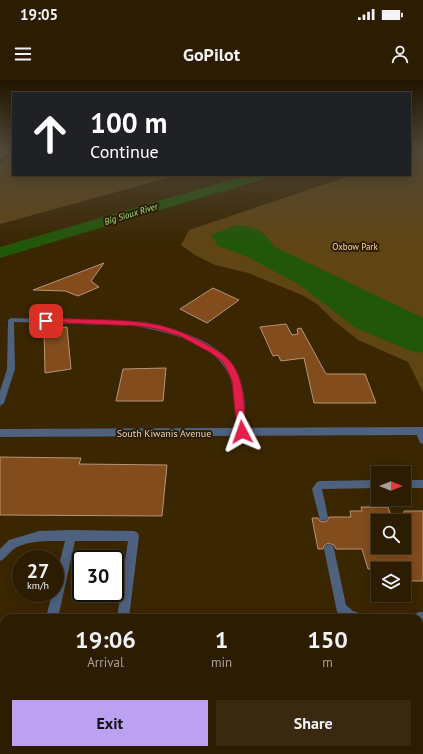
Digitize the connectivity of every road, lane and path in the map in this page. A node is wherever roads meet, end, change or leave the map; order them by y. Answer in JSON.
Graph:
{"nodes":[{"id":1,"x":139,"y":324,"type":"joint"},
{"id":2,"x":0,"y":403,"type":"edge"},
{"id":3,"x":242,"y":432,"type":"junction"},
{"id":4,"x":0,"y":433,"type":"edge"},
{"id":5,"x":422,"y":435,"type":"edge"},
{"id":6,"x":371,"y":484,"type":"edge"},
{"id":7,"x":411,"y":484,"type":"edge"},
{"id":8,"x":423,"y":484,"type":"edge"},
{"id":9,"x":323,"y":517,"type":"dead end"},
{"id":10,"x":71,"y":535,"type":"junction"},
{"id":11,"x":329,"y":549,"type":"dead end"},
{"id":12,"x":0,"y":556,"type":"edge"},
{"id":13,"x":53,"y":614,"type":"edge"},
{"id":14,"x":124,"y":614,"type":"edge"},
{"id":15,"x":348,"y":614,"type":"edge"}],
"edges":[{"from":1,"to":2,"type":"lane"},
{"from":1,"to":3,"type":"street"},
{"from":3,"to":4,"type":"street","name":"South Kiwanis Avenue"},
{"from":3,"to":5,"type":"street","name":"South Kiwanis Avenue"},
{"from":6,"to":9,"type":"lane"},
{"from":7,"to":8,"type":"lane"},
{"from":10,"to":12,"type":"lane"},
{"from":10,"to":13,"type":"lane"},
{"from":10,"to":14,"type":"lane"},
{"from":11,"to":15,"type":"lane"}]}
